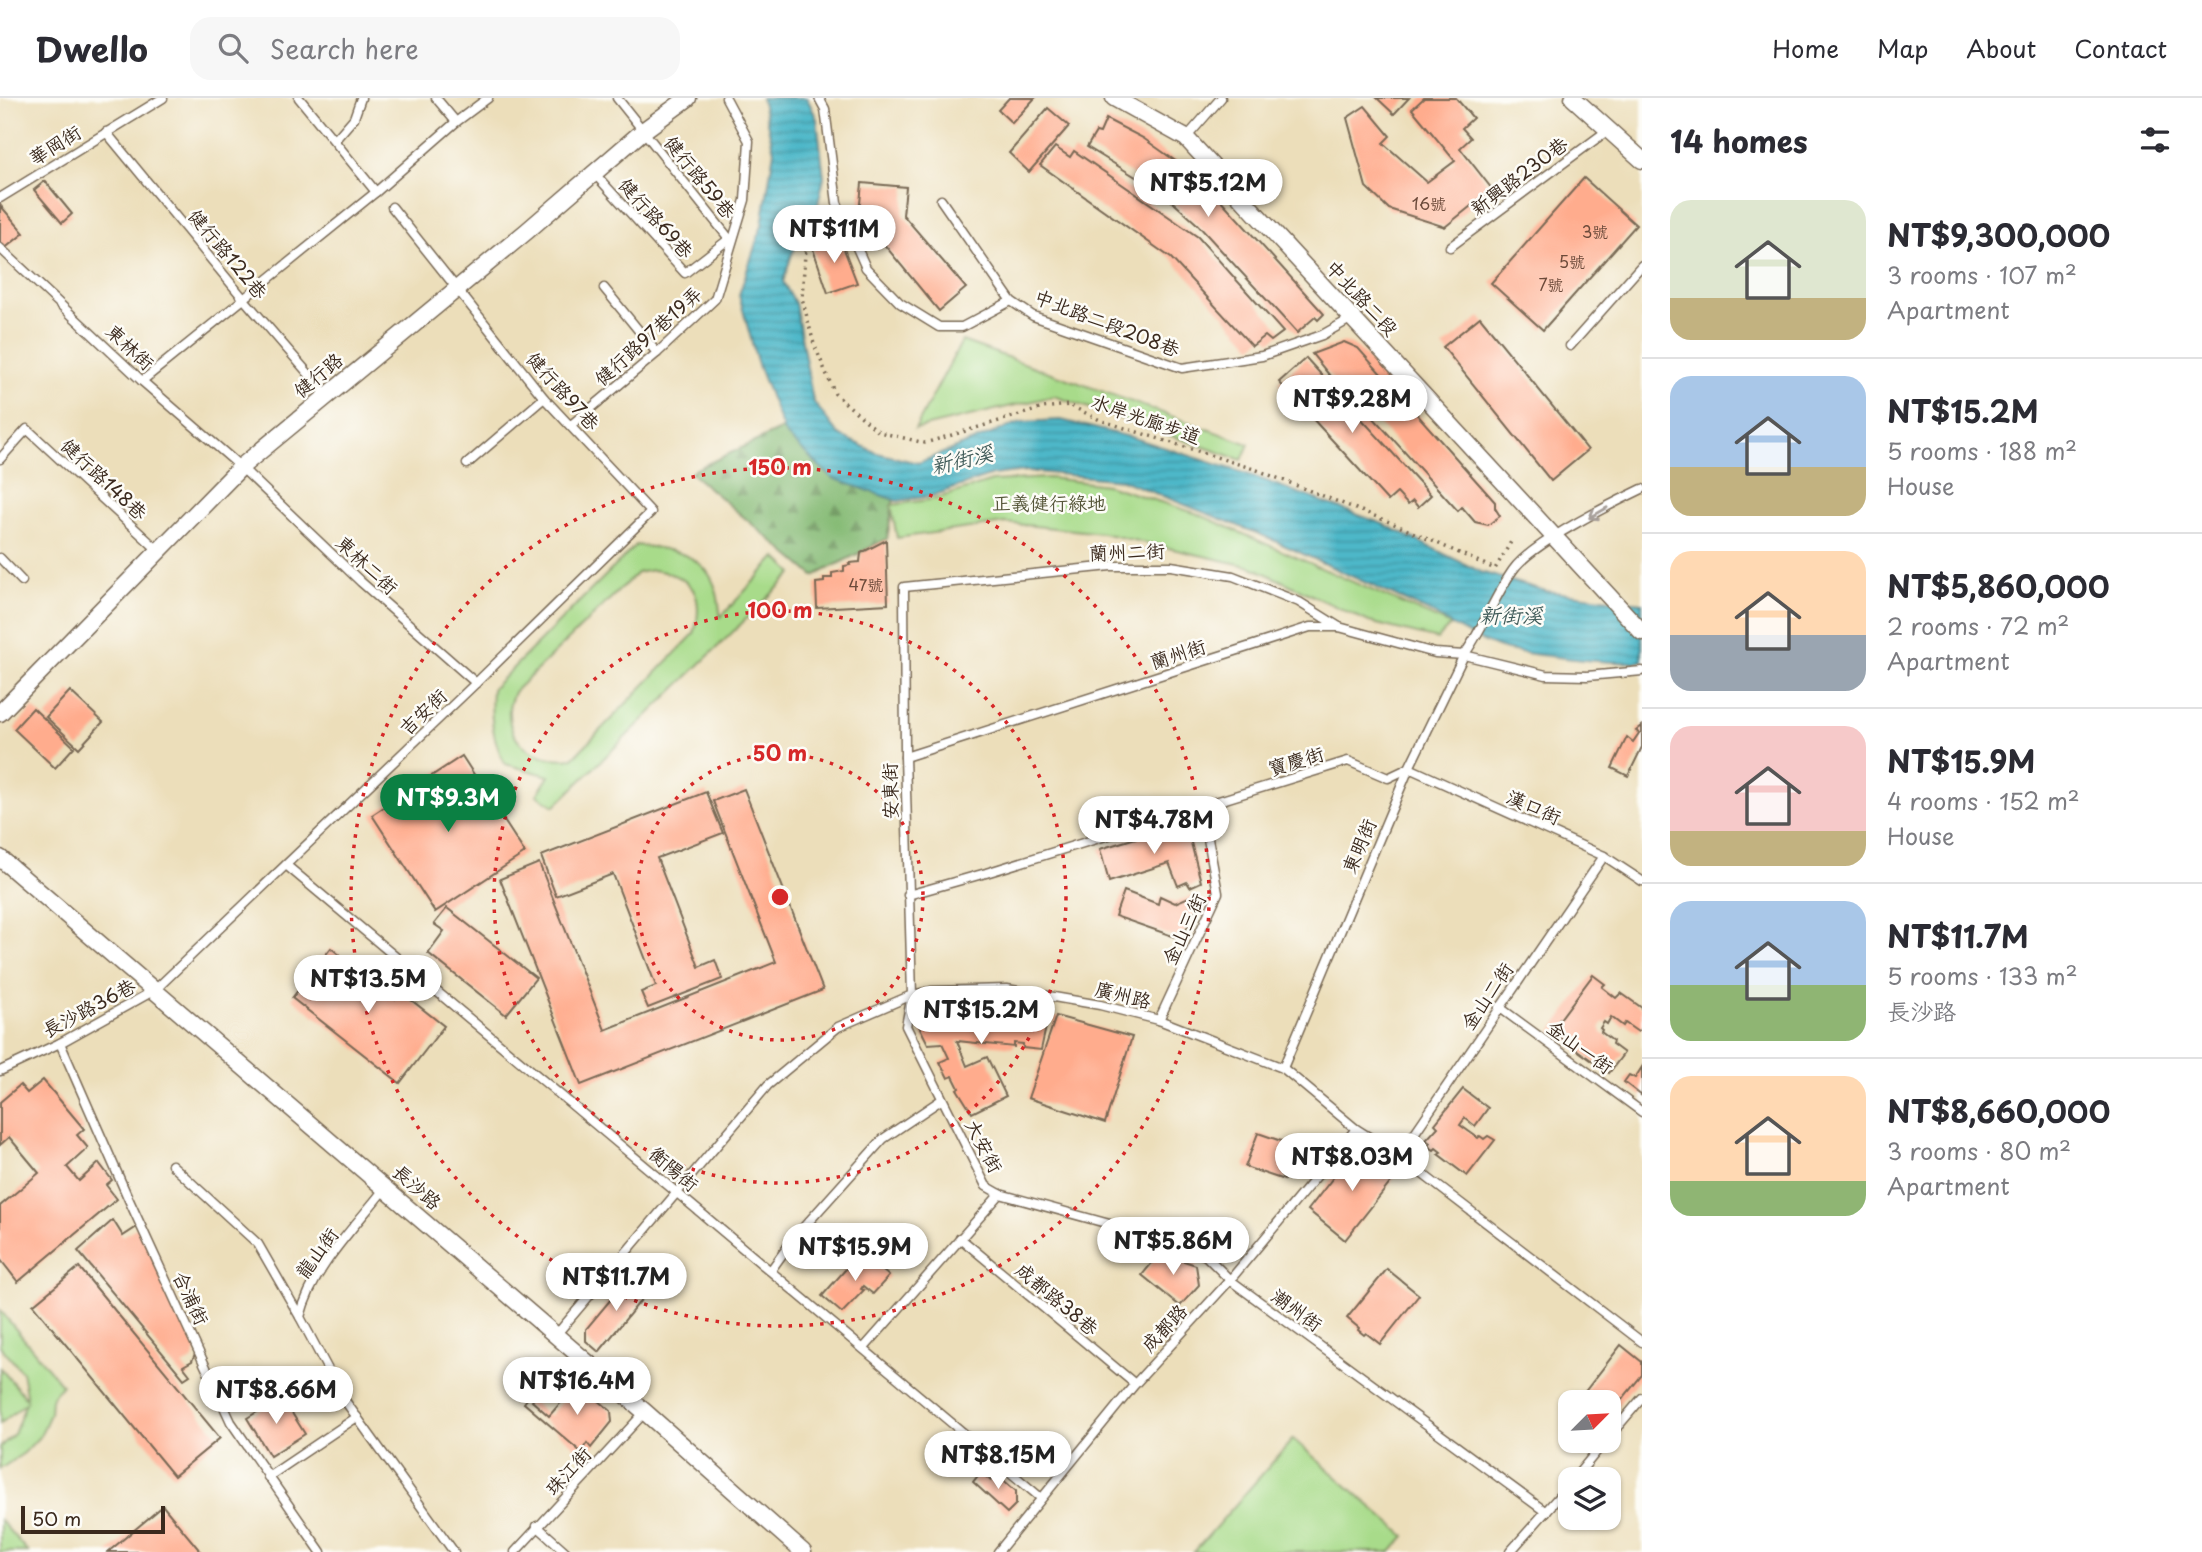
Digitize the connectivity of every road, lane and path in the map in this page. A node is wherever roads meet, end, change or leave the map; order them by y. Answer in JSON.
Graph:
{"nodes":[{"id":1,"x":163,"y":98,"type":"edge"},
{"id":2,"x":299,"y":98,"type":"edge"},
{"id":3,"x":361,"y":98,"type":"edge"},
{"id":4,"x":436,"y":98,"type":"edge"},
{"id":5,"x":488,"y":98,"type":"edge"},
{"id":6,"x":617,"y":98,"type":"edge"},
{"id":7,"x":688,"y":98,"type":"edge"},
{"id":8,"x":726,"y":98,"type":"edge"},
{"id":9,"x":819,"y":98,"type":"edge"},
{"id":10,"x":1114,"y":98,"type":"edge"},
{"id":11,"x":1221,"y":98,"type":"edge"},
{"id":12,"x":1573,"y":98,"type":"edge"},
{"id":13,"x":456,"y":122,"type":"junction"},
{"id":14,"x":1608,"y":130,"type":"junction"},
{"id":15,"x":643,"y":131,"type":"junction"},
{"id":16,"x":106,"y":132,"type":"junction"},
{"id":17,"x":1186,"y":138,"type":"junction"},
{"id":18,"x":335,"y":140,"type":"junction"},
{"id":19,"x":1642,"y":160,"type":"edge"},
{"id":20,"x":594,"y":173,"type":"junction"},
{"id":21,"x":376,"y":192,"type":"junction"},
{"id":22,"x":0,"y":198,"type":"edge"},
{"id":23,"x":940,"y":200,"type":"dead end"},
{"id":24,"x":837,"y":203,"type":"junction"},
{"id":25,"x":392,"y":206,"type":"dead end"},
{"id":26,"x":731,"y":241,"type":"junction"},
{"id":27,"x":1450,"y":247,"type":"dead end"},
{"id":28,"x":0,"y":248,"type":"edge"},
{"id":29,"x":1642,"y":265,"type":"edge"},
{"id":30,"x":456,"y":288,"type":"junction"},
{"id":31,"x":604,"y":288,"type":"dead end"},
{"id":32,"x":243,"y":298,"type":"junction"},
{"id":33,"x":1011,"y":301,"type":"junction"},
{"id":34,"x":1352,"y":318,"type":"junction"},
{"id":35,"x":1570,"y":346,"type":"dead end"},
{"id":36,"x":657,"y":352,"type":"junction"},
{"id":37,"x":142,"y":381,"type":"junction"},
{"id":38,"x":327,"y":395,"type":"junction"},
{"id":39,"x":544,"y":398,"type":"junction"},
{"id":40,"x":571,"y":425,"type":"junction"},
{"id":41,"x":0,"y":458,"type":"edge"},
{"id":42,"x":467,"y":464,"type":"dead end"},
{"id":43,"x":241,"y":467,"type":"junction"},
{"id":44,"x":1642,"y":489,"type":"edge"},
{"id":45,"x":651,"y":512,"type":"joint"},
{"id":46,"x":1554,"y":538,"type":"junction"},
{"id":47,"x":1512,"y":540,"type":"dead end"},
{"id":48,"x":159,"y":551,"type":"junction"},
{"id":49,"x":0,"y":558,"type":"edge"},
{"id":50,"x":22,"y":581,"type":"dead end"},
{"id":51,"x":904,"y":587,"type":"joint"},
{"id":52,"x":1339,"y":627,"type":"junction"},
{"id":53,"x":1642,"y":632,"type":"edge"},
{"id":54,"x":1464,"y":655,"type":"junction"},
{"id":55,"x":1642,"y":671,"type":"edge"},
{"id":56,"x":476,"y":683,"type":"junction"},
{"id":57,"x":0,"y":713,"type":"edge"},
{"id":58,"x":905,"y":757,"type":"junction"},
{"id":59,"x":1409,"y":768,"type":"junction"},
{"id":60,"x":1199,"y":808,"type":"junction"},
{"id":61,"x":1604,"y":856,"type":"junction"},
{"id":62,"x":0,"y":858,"type":"edge"},
{"id":63,"x":286,"y":865,"type":"junction"},
{"id":64,"x":1642,"y":881,"type":"edge"},
{"id":65,"x":908,"y":895,"type":"junction"},
{"id":66,"x":155,"y":990,"type":"junction"},
{"id":67,"x":912,"y":995,"type":"junction"},
{"id":68,"x":1499,"y":1007,"type":"junction"},
{"id":69,"x":1159,"y":1020,"type":"junction"},
{"id":70,"x":60,"y":1043,"type":"junction"},
{"id":71,"x":1283,"y":1068,"type":"junction"},
{"id":72,"x":0,"y":1071,"type":"edge"},
{"id":73,"x":941,"y":1100,"type":"junction"},
{"id":74,"x":1642,"y":1112,"type":"edge"},
{"id":75,"x":1356,"y":1129,"type":"junction"},
{"id":76,"x":1398,"y":1156,"type":"junction"},
{"id":77,"x":172,"y":1165,"type":"dead end"},
{"id":78,"x":386,"y":1188,"type":"junction"},
{"id":79,"x":675,"y":1192,"type":"junction"},
{"id":80,"x":1000,"y":1194,"type":"junction"},
{"id":81,"x":960,"y":1238,"type":"junction"},
{"id":82,"x":771,"y":1270,"type":"junction"},
{"id":83,"x":1230,"y":1280,"type":"junction"},
{"id":84,"x":300,"y":1317,"type":"junction"},
{"id":85,"x":556,"y":1335,"type":"junction"},
{"id":86,"x":1642,"y":1342,"type":"edge"},
{"id":87,"x":864,"y":1348,"type":"junction"},
{"id":88,"x":1135,"y":1384,"type":"junction"},
{"id":89,"x":1642,"y":1398,"type":"edge"},
{"id":90,"x":645,"y":1412,"type":"junction"},
{"id":91,"x":357,"y":1417,"type":"junction"},
{"id":92,"x":1621,"y":1423,"type":"edge"},
{"id":93,"x":1595,"y":1453,"type":"edge"},
{"id":94,"x":1584,"y":1467,"type":"edge"},
{"id":95,"x":268,"y":1477,"type":"junction"},
{"id":96,"x":1041,"y":1498,"type":"junction"},
{"id":97,"x":1558,"y":1498,"type":"edge"},
{"id":98,"x":1546,"y":1512,"type":"junction"},
{"id":99,"x":537,"y":1526,"type":"junction"},
{"id":100,"x":321,"y":1552,"type":"edge"},
{"id":101,"x":454,"y":1552,"type":"edge"},
{"id":102,"x":515,"y":1552,"type":"edge"},
{"id":103,"x":566,"y":1552,"type":"edge"},
{"id":104,"x":803,"y":1552,"type":"edge"},
{"id":105,"x":998,"y":1552,"type":"edge"},
{"id":106,"x":1510,"y":1552,"type":"edge"}],
"edges":[{"from":1,"to":16,"type":"lane","name":"華岡街"},
{"from":2,"to":18,"type":"lane"},
{"from":3,"to":18,"type":"lane"},
{"from":4,"to":13,"type":"lane"},
{"from":5,"to":13,"type":"lane"},
{"from":6,"to":15,"type":"lane","name":"健行路59巷"},
{"from":7,"to":15,"type":"street","name":"健行路"},
{"from":8,"to":26,"type":"lane","name":"健行路97巷19弄"},
{"from":9,"to":24,"type":"lane"},
{"from":10,"to":17,"type":"street","name":"中北路二段"},
{"from":11,"to":17,"type":"lane"},
{"from":12,"to":14,"type":"street"},
{"from":13,"to":21,"type":"lane"},
{"from":14,"to":19,"type":"street"},
{"from":14,"to":27,"type":"lane","name":"新興路230巷"},
{"from":15,"to":20,"type":"street","name":"健行路"},
{"from":15,"to":26,"type":"lane","name":"健行路59巷"},
{"from":16,"to":22,"type":"lane","name":"華岡街"},
{"from":16,"to":32,"type":"lane","name":"健行路122巷"},
{"from":17,"to":34,"type":"street","name":"中北路二段"},
{"from":18,"to":21,"type":"lane"},
{"from":20,"to":26,"type":"lane","name":"健行路69巷"},
{"from":20,"to":30,"type":"street","name":"健行路"},
{"from":21,"to":32,"type":"lane"},
{"from":23,"to":33,"type":"lane"},
{"from":24,"to":33,"type":"lane"},
{"from":24,"to":47,"type":"path","name":"水岸光廊步道"},
{"from":25,"to":30,"type":"lane","name":"健行路97巷"},
{"from":26,"to":36,"type":"lane","name":"健行路97巷19弄"},
{"from":28,"to":37,"type":"lane","name":"東林街"},
{"from":29,"to":35,"type":"lane"},
{"from":30,"to":38,"type":"street","name":"健行路"},
{"from":30,"to":39,"type":"lane","name":"健行路97巷"},
{"from":31,"to":36,"type":"lane"},
{"from":32,"to":37,"type":"lane"},
{"from":32,"to":38,"type":"lane","name":"健行路122巷"},
{"from":33,"to":34,"type":"lane","name":"中北路二段208巷"},
{"from":34,"to":46,"type":"street","name":"中北路二段"},
{"from":36,"to":40,"type":"lane","name":"健行路97巷19弄"},
{"from":37,"to":43,"type":"lane","name":"東林街"},
{"from":38,"to":43,"type":"street","name":"健行路"},
{"from":39,"to":40,"type":"lane","name":"健行路97巷"},
{"from":39,"to":42,"type":"lane"},
{"from":40,"to":45,"type":"lane","name":"健行路97巷"},
{"from":41,"to":48,"type":"lane","name":"健行路148巷"},
{"from":43,"to":48,"type":"street","name":"健行路"},
{"from":43,"to":56,"type":"lane","name":"東林二街"},
{"from":44,"to":46,"type":"lane","one_way":true},
{"from":45,"to":56,"type":"lane","name":"吉安街"},
{"from":46,"to":53,"type":"street","name":"中北路二段"},
{"from":46,"to":54,"type":"lane","name":"東明街"},
{"from":48,"to":57,"type":"street","name":"健行路"},
{"from":49,"to":50,"type":"lane"},
{"from":51,"to":52,"type":"lane","name":"蘭州二街"},
{"from":51,"to":58,"type":"lane","name":"安東街"},
{"from":52,"to":54,"type":"lane","name":"蘭州街"},
{"from":52,"to":58,"type":"lane","name":"蘭州街"},
{"from":54,"to":55,"type":"lane","name":"蘭州街"},
{"from":54,"to":59,"type":"lane","name":"東明街"},
{"from":56,"to":63,"type":"lane","name":"吉安街"},
{"from":58,"to":65,"type":"lane","name":"安東街"},
{"from":59,"to":60,"type":"lane","name":"寶慶街"},
{"from":59,"to":61,"type":"lane","name":"漢口街"},
{"from":59,"to":71,"type":"lane","name":"東明街"},
{"from":60,"to":65,"type":"lane","name":"寶慶街"},
{"from":60,"to":69,"type":"lane","name":"金山三街"},
{"from":61,"to":64,"type":"lane","name":"漢口街"},
{"from":61,"to":68,"type":"lane","name":"金山二街"},
{"from":62,"to":66,"type":"street","name":"長沙路"},
{"from":63,"to":66,"type":"lane","name":"吉安街"},
{"from":63,"to":79,"type":"lane","name":"衡陽街"},
{"from":65,"to":67,"type":"lane","name":"安東街"},
{"from":66,"to":70,"type":"lane","name":"長沙路36巷"},
{"from":66,"to":78,"type":"street","name":"長沙路"},
{"from":67,"to":69,"type":"lane","name":"廣州路"},
{"from":67,"to":73,"type":"lane","name":"大安街"},
{"from":67,"to":79,"type":"lane","name":"廣州路"},
{"from":68,"to":74,"type":"lane","name":"金山一街"},
{"from":68,"to":76,"type":"lane","name":"金山二街"},
{"from":69,"to":71,"type":"lane","name":"廣州路"},
{"from":70,"to":72,"type":"lane","name":"長沙路36巷"},
{"from":70,"to":95,"type":"lane","name":"合浦街"},
{"from":71,"to":75,"type":"lane","name":"廣州路"},
{"from":73,"to":80,"type":"lane","name":"大安街"},
{"from":73,"to":82,"type":"lane"},
{"from":75,"to":76,"type":"lane","name":"廣州路"},
{"from":75,"to":83,"type":"lane","name":"成都路"},
{"from":76,"to":86,"type":"lane","name":"廣州路"},
{"from":77,"to":84,"type":"lane"},
{"from":78,"to":84,"type":"lane","name":"龍山街"},
{"from":78,"to":85,"type":"street","name":"長沙路"},
{"from":79,"to":82,"type":"lane","name":"衡陽街"},
{"from":79,"to":85,"type":"lane","name":"廣州路"},
{"from":80,"to":81,"type":"lane","name":"大安街"},
{"from":80,"to":83,"type":"lane","name":"潮州街"},
{"from":81,"to":87,"type":"lane","name":"大安街"},
{"from":81,"to":88,"type":"lane","name":"成都路38巷"},
{"from":82,"to":87,"type":"lane","name":"衡陽街"},
{"from":83,"to":88,"type":"lane","name":"成都路"},
{"from":83,"to":98,"type":"lane","name":"潮州街"},
{"from":84,"to":91,"type":"lane"},
{"from":85,"to":90,"type":"street","name":"長沙路"},
{"from":87,"to":96,"type":"lane","name":"衡陽街"},
{"from":88,"to":96,"type":"lane","name":"成都路"},
{"from":89,"to":92,"type":"lane"},
{"from":90,"to":99,"type":"lane","name":"珠江街"},
{"from":90,"to":104,"type":"street","name":"長沙路"},
{"from":91,"to":95,"type":"lane"},
{"from":91,"to":101,"type":"lane"},
{"from":93,"to":94,"type":"lane"},
{"from":95,"to":100,"type":"lane","name":"合浦街"},
{"from":96,"to":105,"type":"lane","name":"成都路"},
{"from":97,"to":98,"type":"lane"},
{"from":98,"to":106,"type":"lane"},
{"from":99,"to":102,"type":"lane","name":"珠江街"},
{"from":99,"to":103,"type":"lane"}]}
